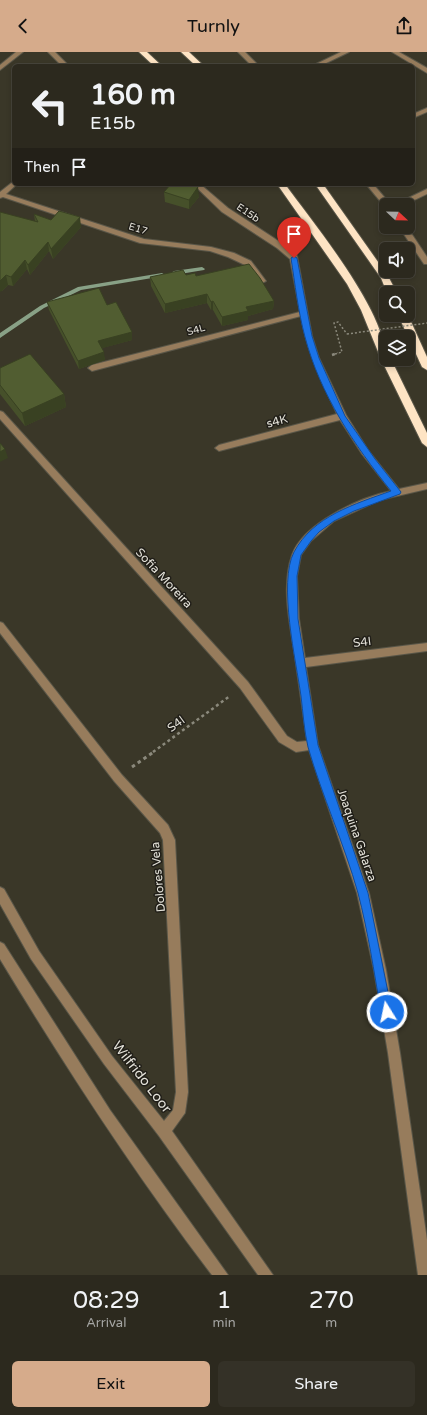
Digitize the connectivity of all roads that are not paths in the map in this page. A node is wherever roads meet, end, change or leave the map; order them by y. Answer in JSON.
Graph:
{"nodes":[{"id":1,"x":20,"y":52,"type":"edge"},
{"id":2,"x":51,"y":52,"type":"edge"},
{"id":3,"x":143,"y":52,"type":"edge"},
{"id":4,"x":185,"y":52,"type":"edge"},
{"id":5,"x":240,"y":52,"type":"edge"},
{"id":6,"x":346,"y":52,"type":"edge"},
{"id":7,"x":395,"y":52,"type":"edge"},
{"id":8,"x":64,"y":64,"type":"edge"},
{"id":9,"x":156,"y":64,"type":"edge"},
{"id":10,"x":198,"y":64,"type":"edge"},
{"id":11,"x":254,"y":64,"type":"edge"},
{"id":12,"x":319,"y":64,"type":"edge"},
{"id":13,"x":0,"y":68,"type":"edge"},
{"id":14,"x":427,"y":71,"type":"edge"},
{"id":15,"x":427,"y":110,"type":"edge"},
{"id":16,"x":415,"y":115,"type":"edge"},
{"id":17,"x":12,"y":185,"type":"edge"},
{"id":18,"x":198,"y":186,"type":"edge"},
{"id":19,"x":282,"y":186,"type":"edge"},
{"id":20,"x":320,"y":186,"type":"edge"},
{"id":21,"x":371,"y":186,"type":"edge"},
{"id":22,"x":427,"y":191,"type":"edge"},
{"id":23,"x":1,"y":195,"type":"edge"},
{"id":24,"x":381,"y":198,"type":"edge"},
{"id":25,"x":412,"y":198,"type":"edge"},
{"id":26,"x":408,"y":234,"type":"edge"},
{"id":27,"x":427,"y":262,"type":"edge"},
{"id":28,"x":263,"y":283,"type":"edge"},
{"id":29,"x":389,"y":286,"type":"edge"},
{"id":30,"x":304,"y":313,"type":"junction"},
{"id":31,"x":406,"y":322,"type":"edge"},
{"id":32,"x":379,"y":342,"type":"edge"},
{"id":33,"x":389,"y":366,"type":"edge"},
{"id":34,"x":427,"y":367,"type":"edge"},
{"id":35,"x":92,"y":368,"type":"dead end"},
{"id":36,"x":0,"y":414,"type":"edge"},
{"id":37,"x":342,"y":416,"type":"junction"},
{"id":38,"x":427,"y":443,"type":"edge"},
{"id":39,"x":219,"y":448,"type":"dead end"},
{"id":40,"x":427,"y":486,"type":"edge"},
{"id":41,"x":397,"y":492,"type":"junction"},
{"id":42,"x":0,"y":626,"type":"edge"},
{"id":43,"x":427,"y":647,"type":"edge"},
{"id":44,"x":300,"y":663,"type":"junction"},
{"id":45,"x":313,"y":745,"type":"junction"},
{"id":46,"x":0,"y":893,"type":"edge"},
{"id":47,"x":0,"y":948,"type":"edge"},
{"id":48,"x":164,"y":1131,"type":"junction"},
{"id":49,"x":221,"y":1275,"type":"edge"},
{"id":50,"x":266,"y":1275,"type":"edge"},
{"id":51,"x":425,"y":1275,"type":"edge"}],
"edges":[{"from":1,"to":13,"type":"street"},
{"from":2,"to":8,"type":"street"},
{"from":3,"to":9,"type":"highway"},
{"from":4,"to":10,"type":"highway"},
{"from":5,"to":11,"type":"street"},
{"from":6,"to":12,"type":"street"},
{"from":7,"to":14,"type":"street"},
{"from":15,"to":16,"type":"street"},
{"from":17,"to":23,"type":"street"},
{"from":18,"to":30,"type":"street","name":"E15b"},
{"from":19,"to":32,"type":"highway"},
{"from":20,"to":29,"type":"highway"},
{"from":21,"to":24,"type":"street"},
{"from":22,"to":25,"type":"street"},
{"from":23,"to":28,"type":"street","name":"E17"},
{"from":26,"to":27,"type":"street"},
{"from":30,"to":35,"type":"street","name":"S4L"},
{"from":30,"to":37,"type":"street","name":"E15b"},
{"from":31,"to":34,"type":"highway"},
{"from":33,"to":38,"type":"highway"},
{"from":36,"to":45,"type":"street","name":"Sofia Moreira"},
{"from":37,"to":39,"type":"street","name":"s4K"},
{"from":37,"to":41,"type":"street","name":"E15b"},
{"from":40,"to":41,"type":"street","name":"Joaquina Galarza"},
{"from":41,"to":44,"type":"street","name":"Joaquina Galarza"},
{"from":42,"to":48,"type":"street","name":"Dolores Vela"},
{"from":43,"to":44,"type":"street","name":"S4I"},
{"from":44,"to":45,"type":"street","name":"Joaquina Galarza"},
{"from":45,"to":51,"type":"street","name":"Joaquina Galarza"},
{"from":46,"to":48,"type":"street","name":"Wilfrido Loor"},
{"from":47,"to":49,"type":"street"},
{"from":48,"to":50,"type":"street","name":"Wilfrido Loor"}]}
